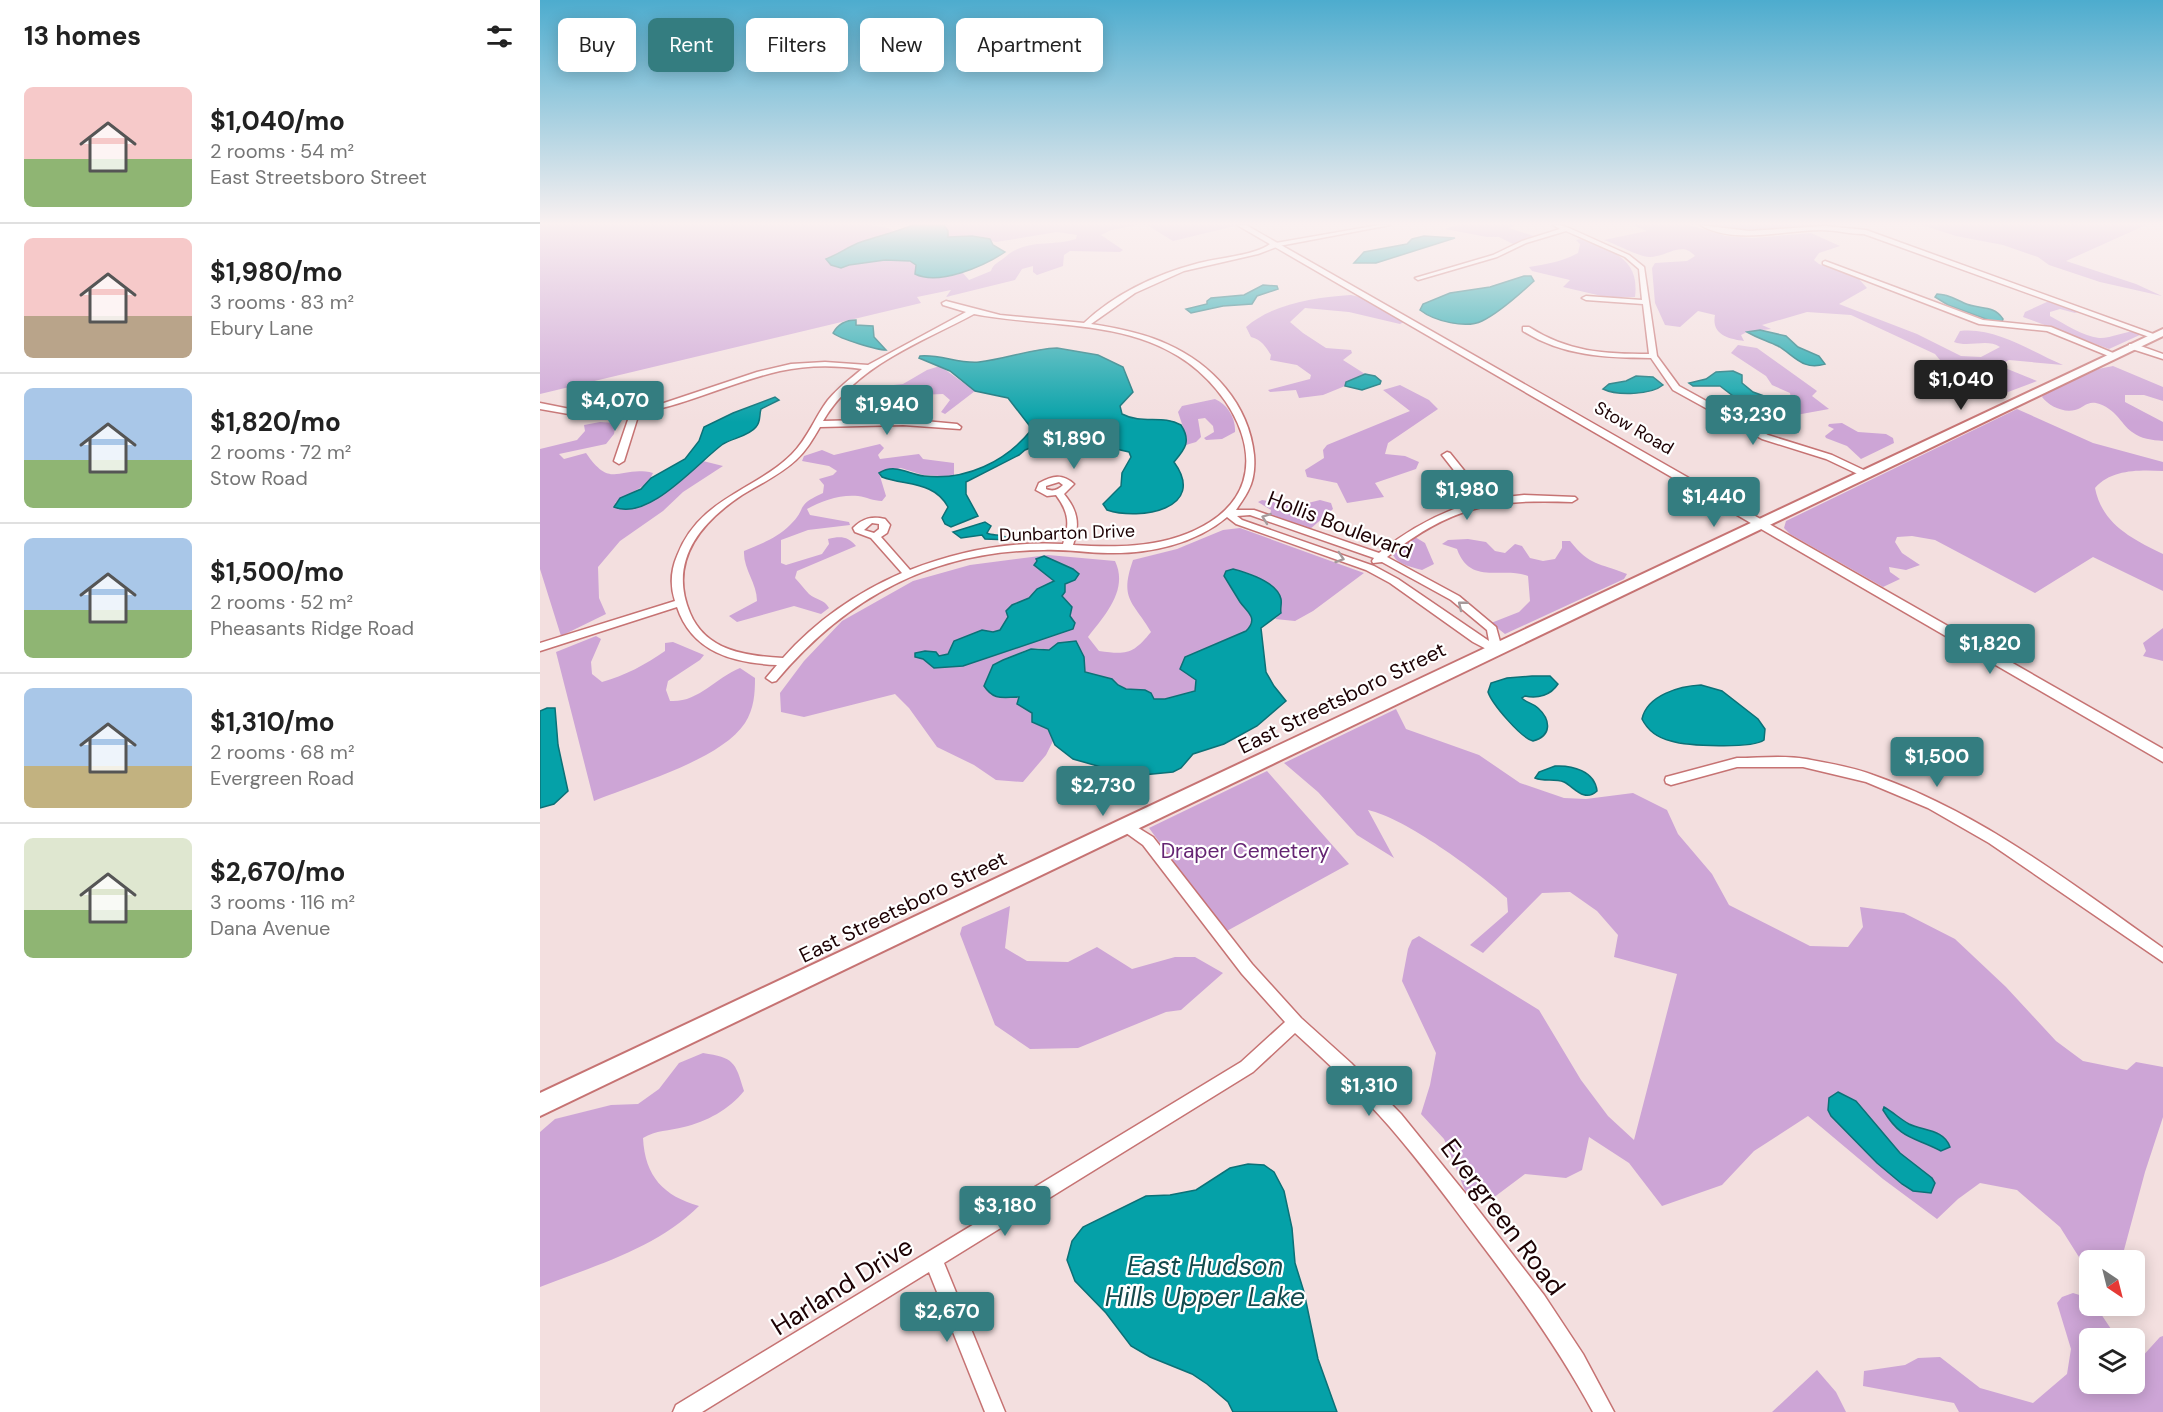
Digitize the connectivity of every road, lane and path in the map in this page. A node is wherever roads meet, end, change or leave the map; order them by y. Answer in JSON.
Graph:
{"nodes":[{"id":1,"x":1131,"y":291,"type":"edge"},
{"id":2,"x":1357,"y":291,"type":"edge"},
{"id":3,"x":1646,"y":291,"type":"edge"},
{"id":4,"x":1901,"y":291,"type":"edge"},
{"id":5,"x":2034,"y":291,"type":"edge"},
{"id":6,"x":1586,"y":298,"type":"dead end"},
{"id":7,"x":1647,"y":302,"type":"junction"},
{"id":8,"x":946,"y":303,"type":"dead end"},
{"id":9,"x":972,"y":312,"type":"junction"},
{"id":10,"x":1087,"y":324,"type":"junction"},
{"id":11,"x":1526,"y":329,"type":"dead end"},
{"id":12,"x":2159,"y":334,"type":"edge"},
{"id":13,"x":2132,"y":346,"type":"junction"},
{"id":14,"x":2114,"y":355,"type":"junction"},
{"id":15,"x":1653,"y":357,"type":"junction"},
{"id":16,"x":2163,"y":357,"type":"edge"},
{"id":17,"x":870,"y":368,"type":"junction"},
{"id":18,"x":540,"y":406,"type":"edge"},
{"id":19,"x":635,"y":411,"type":"junction"},
{"id":20,"x":818,"y":424,"type":"junction"},
{"id":21,"x":957,"y":427,"type":"dead end"},
{"id":22,"x":1447,"y":455,"type":"dead end"},
{"id":23,"x":619,"y":461,"type":"dead end"},
{"id":24,"x":1868,"y":472,"type":"junction"},
{"id":25,"x":1059,"y":493,"type":"dead end"},
{"id":26,"x":1572,"y":499,"type":"dead end"},
{"id":27,"x":1484,"y":502,"type":"junction"},
{"id":28,"x":1228,"y":513,"type":"junction"},
{"id":29,"x":1760,"y":523,"type":"junction"},
{"id":30,"x":875,"y":536,"type":"dead end"},
{"id":31,"x":1067,"y":548,"type":"junction"},
{"id":32,"x":1380,"y":557,"type":"junction"},
{"id":33,"x":1370,"y":568,"type":"junction"},
{"id":34,"x":908,"y":574,"type":"junction"},
{"id":35,"x":679,"y":603,"type":"junction"},
{"id":36,"x":540,"y":647,"type":"edge"},
{"id":37,"x":1496,"y":649,"type":"junction"},
{"id":38,"x":785,"y":662,"type":"junction"},
{"id":39,"x":772,"y":678,"type":"dead end"},
{"id":40,"x":2163,"y":756,"type":"edge"},
{"id":41,"x":1671,"y":780,"type":"dead end"},
{"id":42,"x":1127,"y":826,"type":"junction"},
{"id":43,"x":2163,"y":956,"type":"edge"},
{"id":44,"x":1295,"y":1023,"type":"junction"},
{"id":45,"x":540,"y":1105,"type":"edge"},
{"id":46,"x":933,"y":1259,"type":"junction"},
{"id":47,"x":683,"y":1412,"type":"edge"},
{"id":48,"x":995,"y":1412,"type":"edge"},
{"id":49,"x":1604,"y":1412,"type":"edge"}],
"edges":[{"from":1,"to":10,"type":"street"},
{"from":2,"to":29,"type":"street","name":"Stow Road"},
{"from":3,"to":7,"type":"street"},
{"from":4,"to":14,"type":"street"},
{"from":5,"to":12,"type":"street"},
{"from":6,"to":7,"type":"street"},
{"from":7,"to":15,"type":"street"},
{"from":8,"to":9,"type":"street","name":"Dunbarton Drive"},
{"from":9,"to":10,"type":"street","name":"Dunbarton Drive"},
{"from":9,"to":17,"type":"street"},
{"from":10,"to":28,"type":"street","name":"Dunbarton Drive"},
{"from":11,"to":15,"type":"street"},
{"from":12,"to":13,"type":"main road","name":"East Streetsboro Street"},
{"from":13,"to":14,"type":"main road","name":"East Streetsboro Street"},
{"from":13,"to":16,"type":"street"},
{"from":14,"to":24,"type":"main road","name":"East Streetsboro Street"},
{"from":15,"to":24,"type":"street"},
{"from":17,"to":19,"type":"street"},
{"from":17,"to":20,"type":"street"},
{"from":18,"to":19,"type":"street"},
{"from":19,"to":23,"type":"street"},
{"from":20,"to":21,"type":"street"},
{"from":20,"to":35,"type":"street"},
{"from":22,"to":27,"type":"street"},
{"from":24,"to":29,"type":"main road","name":"East Streetsboro Street"},
{"from":25,"to":31,"type":"street"},
{"from":26,"to":27,"type":"street"},
{"from":27,"to":32,"type":"street"},
{"from":28,"to":31,"type":"street","name":"Dunbarton Drive"},
{"from":32,"to":28,"type":"street","name":"Hollis Boulevard","one_way":true},
{"from":28,"to":33,"type":"street","name":"Hollis Boulevard","one_way":true},
{"from":29,"to":37,"type":"main road","name":"East Streetsboro Street"},
{"from":29,"to":40,"type":"street","name":"Stow Road"},
{"from":30,"to":34,"type":"street"},
{"from":31,"to":34,"type":"street","name":"Dunbarton Drive"},
{"from":32,"to":33,"type":"street"},
{"from":37,"to":32,"type":"street","name":"Hollis Boulevard","one_way":true},
{"from":33,"to":37,"type":"street","name":"Hollis Boulevard"},
{"from":34,"to":38,"type":"street","name":"Dunbarton Drive"},
{"from":35,"to":36,"type":"street"},
{"from":35,"to":38,"type":"street"},
{"from":37,"to":42,"type":"main road","name":"East Streetsboro Street"},
{"from":38,"to":39,"type":"street","name":"Dunbarton Drive"},
{"from":41,"to":43,"type":"street"},
{"from":42,"to":44,"type":"street","name":"Evergreen Road"},
{"from":42,"to":45,"type":"main road","name":"East Streetsboro Street"},
{"from":44,"to":46,"type":"street","name":"Harland Drive"},
{"from":44,"to":49,"type":"street","name":"Evergreen Road"},
{"from":46,"to":47,"type":"street","name":"Harland Drive"},
{"from":46,"to":48,"type":"street"}]}
